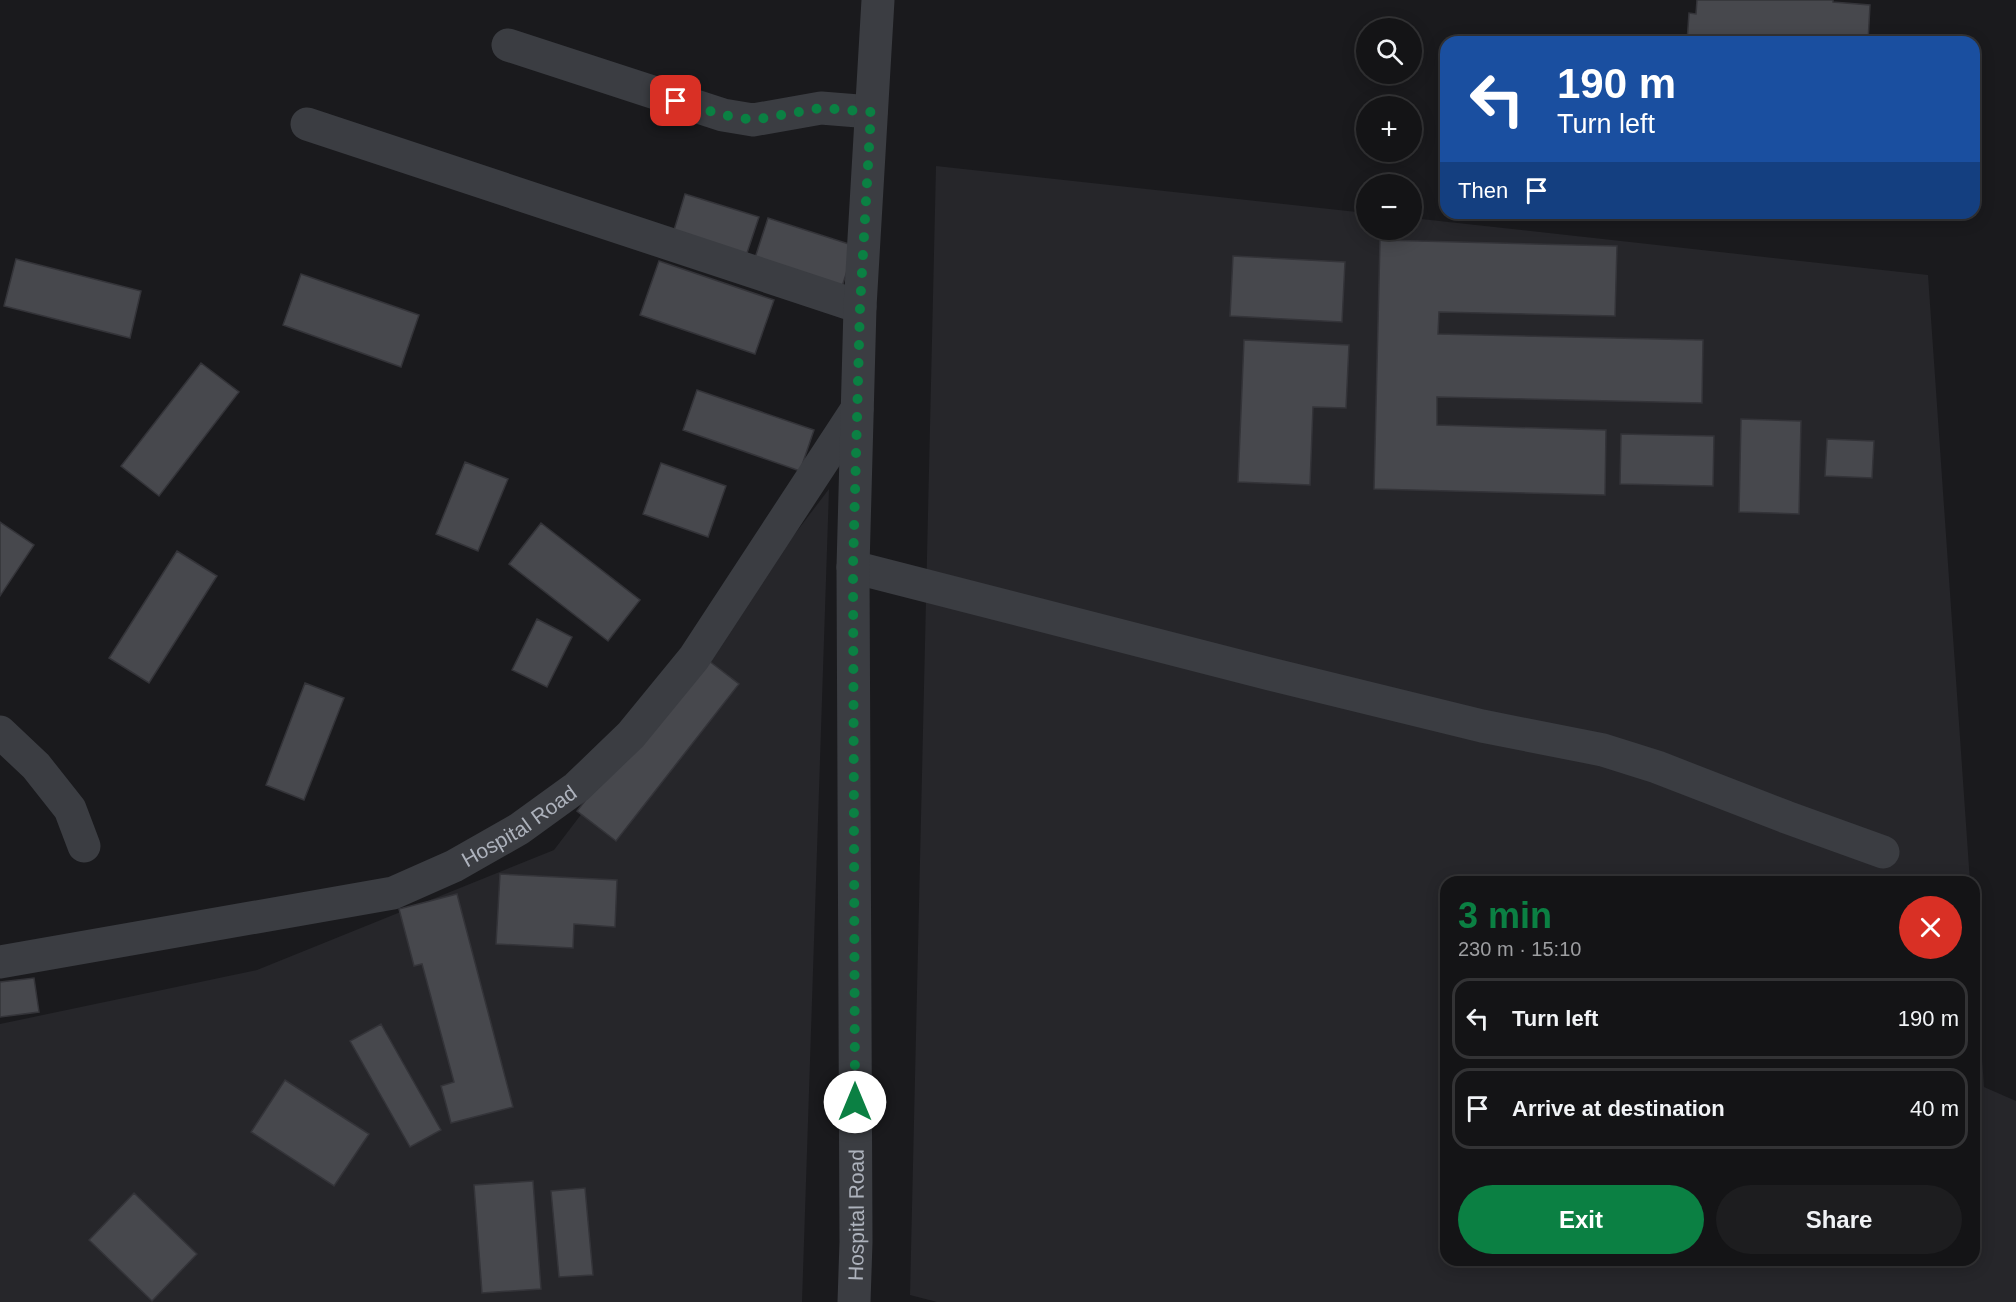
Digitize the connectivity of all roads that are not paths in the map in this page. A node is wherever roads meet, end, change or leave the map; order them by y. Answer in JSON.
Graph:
{"nodes":[{"id":1,"x":878,"y":0,"type":"edge"},
{"id":2,"x":508,"y":45,"type":"dead end"},
{"id":3,"x":871,"y":112,"type":"junction"},
{"id":4,"x":307,"y":124,"type":"dead end"},
{"id":5,"x":860,"y":307,"type":"junction"},
{"id":6,"x":857,"y":409,"type":"junction"},
{"id":7,"x":853,"y":567,"type":"junction"},
{"id":8,"x":0,"y":732,"type":"edge"},
{"id":9,"x":84,"y":846,"type":"dead end"},
{"id":10,"x":1883,"y":852,"type":"dead end"},
{"id":11,"x":0,"y":963,"type":"edge"},
{"id":12,"x":854,"y":1302,"type":"edge"}],
"edges":[{"from":1,"to":3,"type":"street","name":"Hospital Road"},
{"from":2,"to":3,"type":"street"},
{"from":3,"to":5,"type":"street","name":"Hospital Road"},
{"from":4,"to":5,"type":"street"},
{"from":5,"to":6,"type":"street","name":"Hospital Road"},
{"from":6,"to":7,"type":"street","name":"Hospital Road"},
{"from":6,"to":11,"type":"street","name":"Hospital Road"},
{"from":7,"to":10,"type":"street"},
{"from":7,"to":12,"type":"street","name":"Hospital Road"},
{"from":8,"to":9,"type":"street"}]}
